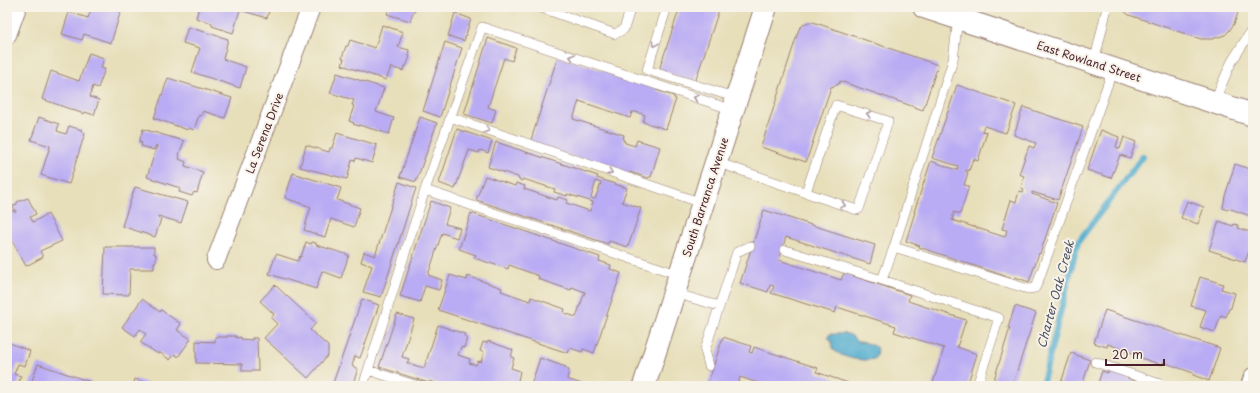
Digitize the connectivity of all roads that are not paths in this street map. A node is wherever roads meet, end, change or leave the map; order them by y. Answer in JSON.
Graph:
{"nodes":[{"id":1,"x":17,"y":7,"type":"edge"},
{"id":2,"x":311,"y":7,"type":"edge"},
{"id":3,"x":539,"y":7,"type":"edge"},
{"id":4,"x":631,"y":7,"type":"edge"},
{"id":5,"x":666,"y":7,"type":"edge"},
{"id":6,"x":766,"y":7,"type":"edge"},
{"id":7,"x":924,"y":7,"type":"edge"},
{"id":8,"x":1106,"y":7,"type":"edge"},
{"id":9,"x":960,"y":13,"type":"edge"},
{"id":10,"x":1253,"y":28,"type":"edge"},
{"id":11,"x":7,"y":35,"type":"edge"},
{"id":12,"x":1103,"y":66,"type":"junction"},
{"id":13,"x":1214,"y":102,"type":"junction"},
{"id":14,"x":735,"y":104,"type":"junction"},
{"id":15,"x":1253,"y":115,"type":"edge"},
{"id":16,"x":450,"y":117,"type":"junction"},
{"id":17,"x":716,"y":162,"type":"junction"},
{"id":18,"x":425,"y":190,"type":"junction"},
{"id":19,"x":806,"y":192,"type":"junction"},
{"id":20,"x":703,"y":204,"type":"junction"},
{"id":21,"x":750,"y":246,"type":"dead end"},
{"id":22,"x":894,"y":247,"type":"junction"},
{"id":23,"x":785,"y":250,"type":"dead end"},
{"id":24,"x":216,"y":260,"type":"dead end"},
{"id":25,"x":882,"y":280,"type":"junction"},
{"id":26,"x":677,"y":284,"type":"junction"},
{"id":27,"x":719,"y":306,"type":"junction"},
{"id":28,"x":1095,"y":362,"type":"dead end"},
{"id":29,"x":709,"y":366,"type":"dead end"},
{"id":30,"x":368,"y":370,"type":"junction"},
{"id":31,"x":1253,"y":377,"type":"edge"},
{"id":32,"x":364,"y":386,"type":"edge"},
{"id":33,"x":418,"y":386,"type":"edge"},
{"id":34,"x":644,"y":386,"type":"edge"},
{"id":35,"x":977,"y":386,"type":"edge"},
{"id":36,"x":1166,"y":386,"type":"edge"},
{"id":37,"x":1250,"y":386,"type":"edge"}],
"edges":[{"from":1,"to":11,"type":"street"},
{"from":2,"to":24,"type":"street","name":"La Serena Drive"},
{"from":3,"to":4,"type":"lane"},
{"from":5,"to":14,"type":"lane","one_way":true},
{"from":6,"to":14,"type":"main road","name":"South Barranca Avenue"},
{"from":7,"to":9,"type":"main road","name":"East Rowland Street"},
{"from":8,"to":12,"type":"lane"},
{"from":9,"to":12,"type":"main road","name":"East Rowland Street"},
{"from":9,"to":22,"type":"lane"},
{"from":10,"to":13,"type":"lane"},
{"from":12,"to":13,"type":"main road","name":"East Rowland Street"},
{"from":12,"to":22,"type":"lane"},
{"from":13,"to":15,"type":"main road","name":"East Rowland Street"},
{"from":14,"to":16,"type":"lane","one_way":true},
{"from":14,"to":17,"type":"main road","name":"South Barranca Avenue"},
{"from":16,"to":18,"type":"lane"},
{"from":16,"to":20,"type":"lane","one_way":true},
{"from":17,"to":19,"type":"lane"},
{"from":17,"to":20,"type":"main road","name":"South Barranca Avenue"},
{"from":18,"to":26,"type":"lane"},
{"from":18,"to":30,"type":"lane"},
{"from":19,"to":19,"type":"lane","one_way":true},
{"from":20,"to":26,"type":"main road","name":"South Barranca Avenue"},
{"from":21,"to":27,"type":"lane"},
{"from":22,"to":25,"type":"lane"},
{"from":23,"to":25,"type":"lane"},
{"from":25,"to":35,"type":"lane"},
{"from":26,"to":27,"type":"lane"},
{"from":26,"to":34,"type":"main road","name":"South Barranca Avenue"},
{"from":27,"to":29,"type":"lane"},
{"from":28,"to":36,"type":"lane"},
{"from":30,"to":32,"type":"lane"},
{"from":30,"to":33,"type":"lane"},
{"from":31,"to":37,"type":"street"}]}
